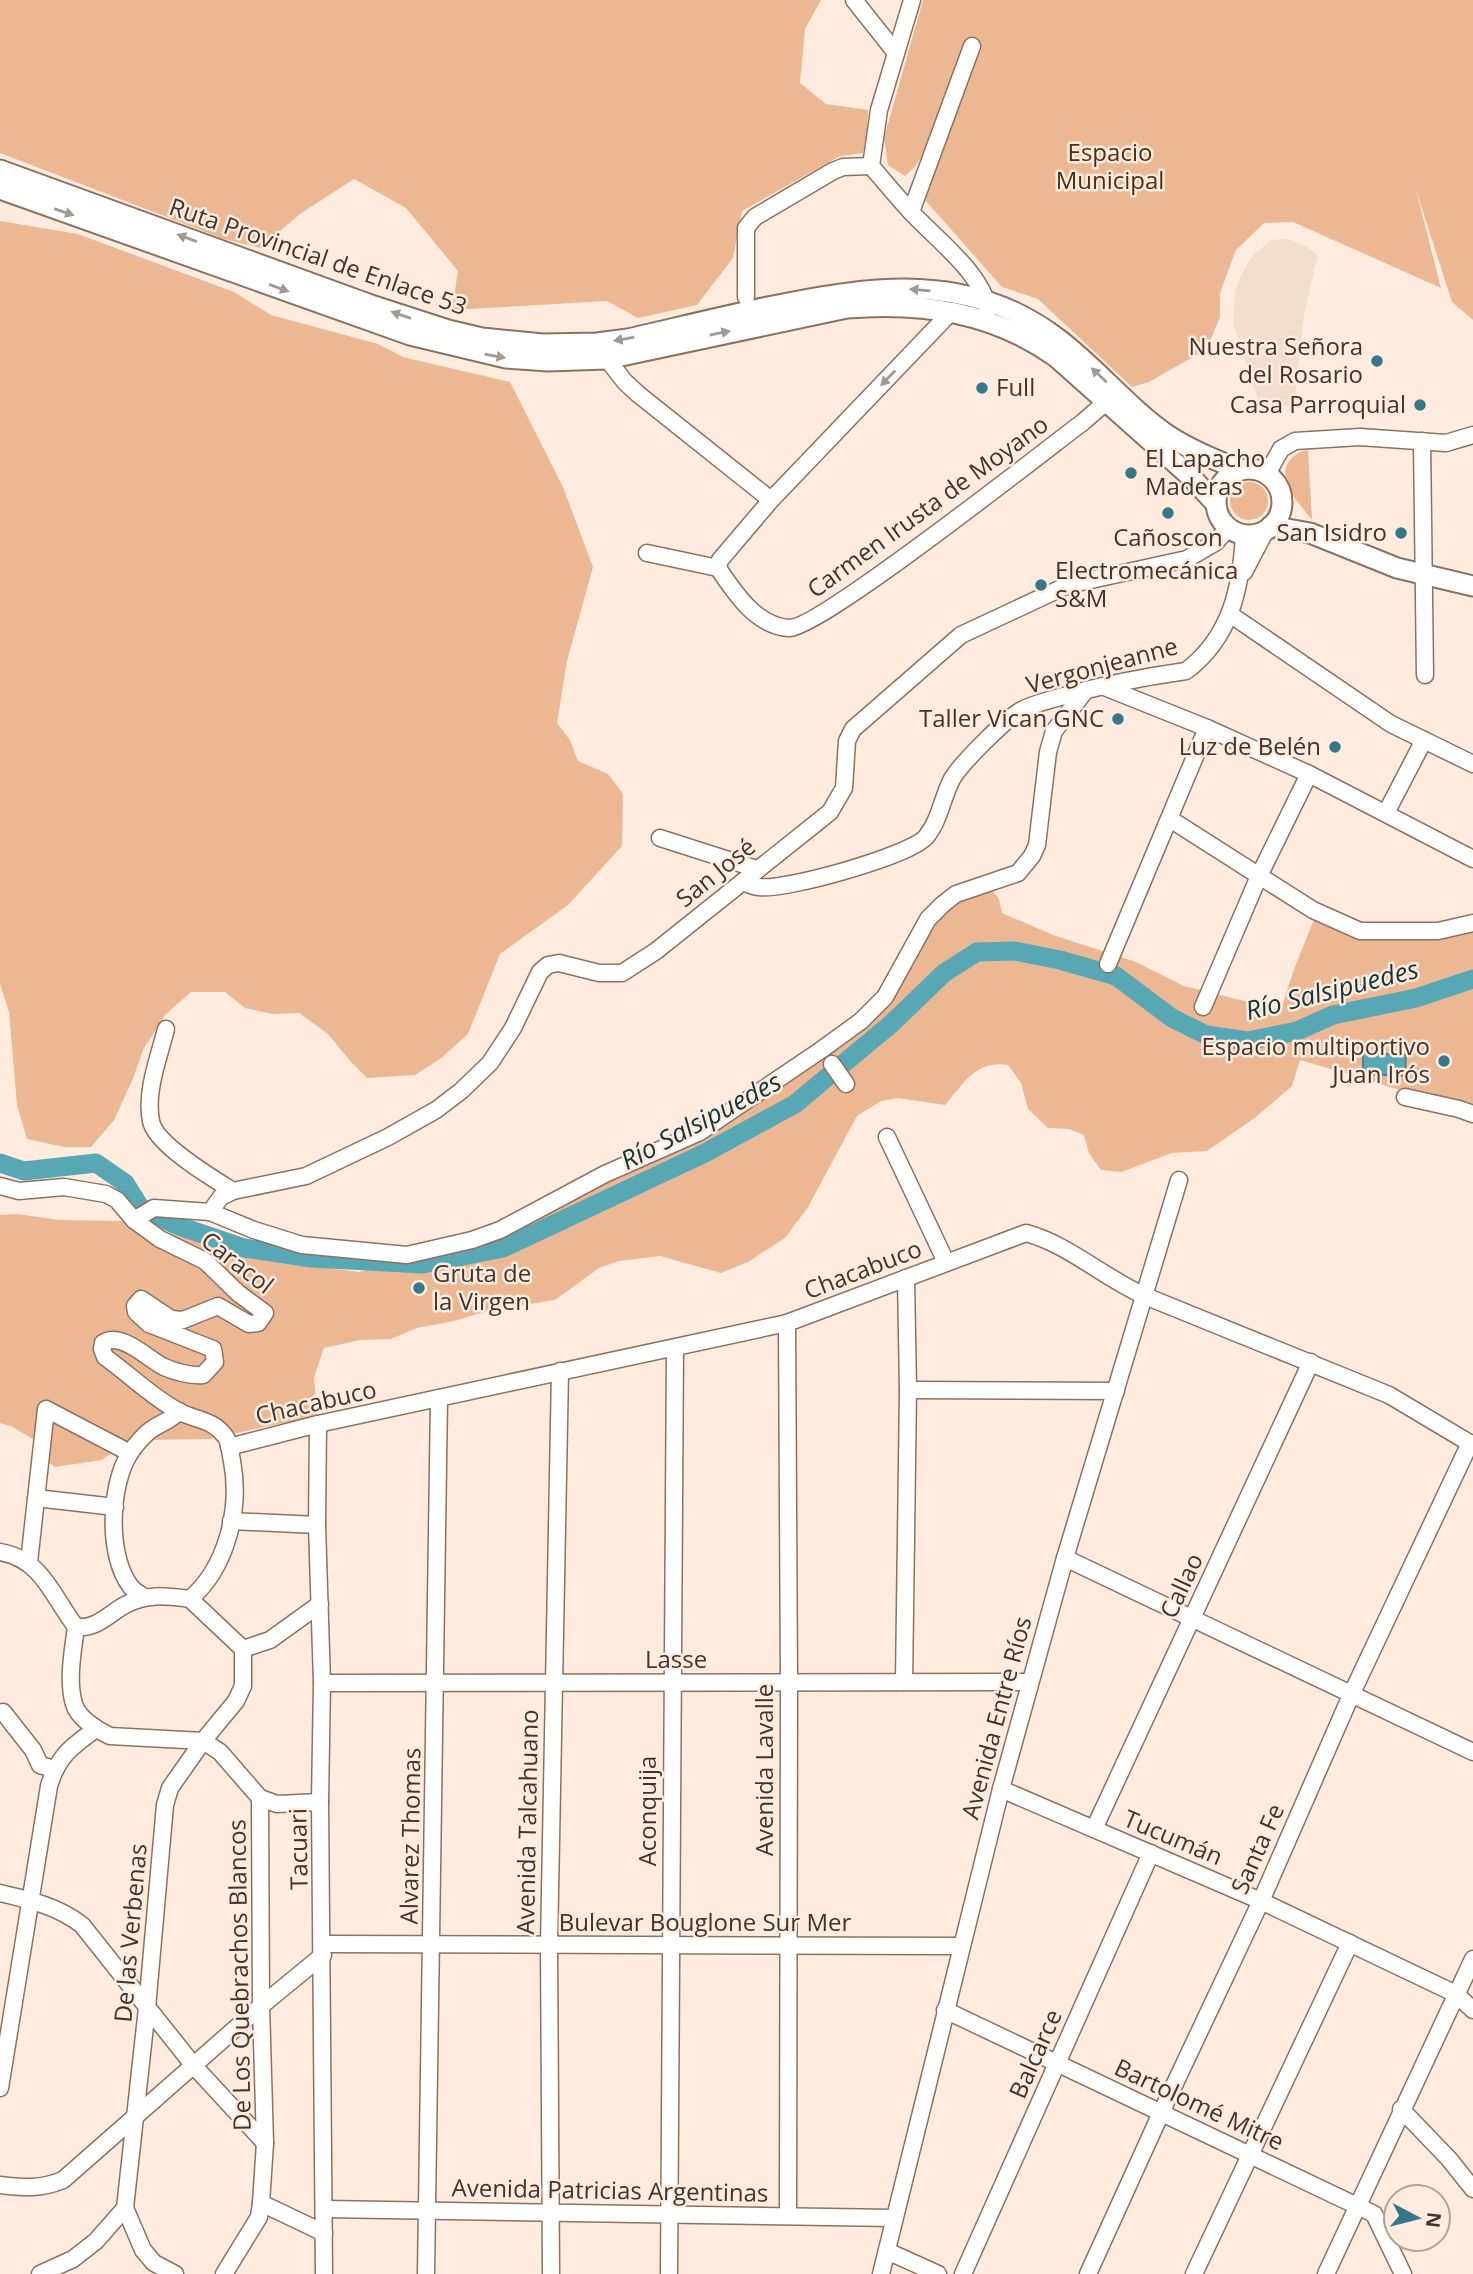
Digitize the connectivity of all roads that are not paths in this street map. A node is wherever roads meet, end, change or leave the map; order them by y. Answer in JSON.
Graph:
{"nodes":[{"id":1,"x":854,"y":0,"type":"edge"},
{"id":2,"x":912,"y":0,"type":"edge"},
{"id":3,"x":972,"y":46,"type":"dead end"},
{"id":4,"x":896,"y":53,"type":"junction"},
{"id":5,"x":871,"y":166,"type":"junction"},
{"id":6,"x":0,"y":170,"type":"edge"},
{"id":7,"x":0,"y":189,"type":"edge"},
{"id":8,"x":911,"y":212,"type":"junction"},
{"id":9,"x":746,"y":297,"type":"dead end"},
{"id":10,"x":987,"y":301,"type":"junction"},
{"id":11,"x":952,"y":311,"type":"junction"},
{"id":12,"x":990,"y":323,"type":"junction"},
{"id":13,"x":607,"y":359,"type":"junction"},
{"id":14,"x":1113,"y":402,"type":"junction"},
{"id":15,"x":1473,"y":436,"type":"edge"},
{"id":16,"x":1422,"y":441,"type":"junction"},
{"id":17,"x":1241,"y":470,"type":"junction"},
{"id":18,"x":1267,"y":474,"type":"junction"},
{"id":19,"x":771,"y":500,"type":"junction"},
{"id":20,"x":1282,"y":500,"type":"junction"},
{"id":21,"x":1216,"y":504,"type":"junction"},
{"id":22,"x":1269,"y":528,"type":"junction"},
{"id":23,"x":1236,"y":532,"type":"junction"},
{"id":24,"x":1310,"y":533,"type":"junction"},
{"id":25,"x":647,"y":553,"type":"dead end"},
{"id":26,"x":719,"y":564,"type":"junction"},
{"id":27,"x":1425,"y":576,"type":"junction"},
{"id":28,"x":1241,"y":577,"type":"junction"},
{"id":29,"x":1473,"y":586,"type":"edge"},
{"id":30,"x":1231,"y":615,"type":"junction"},
{"id":31,"x":1425,"y":676,"type":"dead end"},
{"id":32,"x":1094,"y":688,"type":"junction"},
{"id":33,"x":1207,"y":728,"type":"junction"},
{"id":34,"x":1424,"y":740,"type":"junction"},
{"id":35,"x":1473,"y":764,"type":"edge"},
{"id":36,"x":1309,"y":775,"type":"junction"},
{"id":37,"x":1386,"y":813,"type":"junction"},
{"id":38,"x":1170,"y":819,"type":"junction"},
{"id":39,"x":660,"y":838,"type":"dead end"},
{"id":40,"x":1473,"y":859,"type":"edge"},
{"id":41,"x":757,"y":869,"type":"junction"},
{"id":42,"x":1259,"y":876,"type":"junction"},
{"id":43,"x":743,"y":882,"type":"junction"},
{"id":44,"x":1473,"y":923,"type":"edge"},
{"id":45,"x":1108,"y":964,"type":"dead end"},
{"id":46,"x":1203,"y":1007,"type":"dead end"},
{"id":47,"x":166,"y":1029,"type":"dead end"},
{"id":48,"x":832,"y":1064,"type":"dead end"},
{"id":49,"x":846,"y":1084,"type":"dead end"},
{"id":50,"x":1405,"y":1097,"type":"dead end"},
{"id":51,"x":1473,"y":1114,"type":"edge"},
{"id":52,"x":887,"y":1137,"type":"dead end"},
{"id":53,"x":1179,"y":1181,"type":"dead end"},
{"id":54,"x":0,"y":1186,"type":"edge"},
{"id":55,"x":233,"y":1191,"type":"junction"},
{"id":56,"x":210,"y":1212,"type":"junction"},
{"id":57,"x":134,"y":1220,"type":"junction"},
{"id":58,"x":946,"y":1262,"type":"junction"},
{"id":59,"x":906,"y":1278,"type":"junction"},
{"id":60,"x":1145,"y":1296,"type":"junction"},
{"id":61,"x":787,"y":1323,"type":"junction"},
{"id":62,"x":675,"y":1348,"type":"junction"},
{"id":63,"x":1311,"y":1362,"type":"junction"},
{"id":64,"x":560,"y":1371,"type":"junction"},
{"id":65,"x":908,"y":1390,"type":"junction"},
{"id":66,"x":1116,"y":1391,"type":"junction"},
{"id":67,"x":439,"y":1398,"type":"junction"},
{"id":68,"x":178,"y":1411,"type":"junction"},
{"id":69,"x":318,"y":1424,"type":"junction"},
{"id":70,"x":1472,"y":1444,"type":"edge"},
{"id":71,"x":229,"y":1447,"type":"junction"},
{"id":72,"x":130,"y":1453,"type":"junction"},
{"id":73,"x":36,"y":1498,"type":"junction"},
{"id":74,"x":115,"y":1507,"type":"junction"},
{"id":75,"x":231,"y":1521,"type":"junction"},
{"id":76,"x":317,"y":1525,"type":"junction"},
{"id":77,"x":0,"y":1552,"type":"edge"},
{"id":78,"x":1065,"y":1558,"type":"junction"},
{"id":79,"x":29,"y":1562,"type":"junction"},
{"id":80,"x":144,"y":1597,"type":"junction"},
{"id":81,"x":190,"y":1600,"type":"junction"},
{"id":82,"x":320,"y":1604,"type":"junction"},
{"id":83,"x":1192,"y":1618,"type":"junction"},
{"id":84,"x":76,"y":1627,"type":"junction"},
{"id":85,"x":243,"y":1649,"type":"junction"},
{"id":86,"x":671,"y":1682,"type":"junction"},
{"id":87,"x":789,"y":1682,"type":"junction"},
{"id":88,"x":904,"y":1682,"type":"junction"},
{"id":89,"x":1030,"y":1682,"type":"junction"},
{"id":90,"x":322,"y":1683,"type":"junction"},
{"id":91,"x":436,"y":1683,"type":"junction"},
{"id":92,"x":553,"y":1683,"type":"junction"},
{"id":93,"x":1352,"y":1693,"type":"junction"},
{"id":94,"x":4,"y":1712,"type":"dead end"},
{"id":95,"x":96,"y":1729,"type":"junction"},
{"id":96,"x":203,"y":1741,"type":"junction"},
{"id":97,"x":1473,"y":1752,"type":"edge"},
{"id":98,"x":54,"y":1769,"type":"junction"},
{"id":99,"x":1001,"y":1788,"type":"junction"},
{"id":100,"x":260,"y":1798,"type":"junction"},
{"id":101,"x":320,"y":1802,"type":"junction"},
{"id":102,"x":1094,"y":1829,"type":"junction"},
{"id":103,"x":1152,"y":1853,"type":"junction"},
{"id":104,"x":0,"y":1894,"type":"edge"},
{"id":105,"x":31,"y":1901,"type":"junction"},
{"id":106,"x":1261,"y":1901,"type":"junction"},
{"id":107,"x":1350,"y":1943,"type":"junction"},
{"id":108,"x":432,"y":1945,"type":"junction"},
{"id":109,"x":549,"y":1945,"type":"junction"},
{"id":110,"x":671,"y":1945,"type":"junction"},
{"id":111,"x":787,"y":1946,"type":"junction"},
{"id":112,"x":961,"y":1946,"type":"junction"},
{"id":113,"x":323,"y":1950,"type":"junction"},
{"id":114,"x":1473,"y":1959,"type":"edge"},
{"id":115,"x":1456,"y":1994,"type":"junction"},
{"id":116,"x":261,"y":2006,"type":"junction"},
{"id":117,"x":147,"y":2008,"type":"junction"},
{"id":118,"x":945,"y":2010,"type":"junction"},
{"id":119,"x":1473,"y":2010,"type":"edge"},
{"id":120,"x":1057,"y":2064,"type":"junction"},
{"id":121,"x":194,"y":2066,"type":"junction"},
{"id":122,"x":0,"y":2088,"type":"edge"},
{"id":123,"x":1401,"y":2109,"type":"junction"},
{"id":124,"x":1161,"y":2113,"type":"junction"},
{"id":125,"x":135,"y":2118,"type":"junction"},
{"id":126,"x":265,"y":2143,"type":"junction"},
{"id":127,"x":1250,"y":2153,"type":"junction"},
{"id":128,"x":0,"y":2185,"type":"edge"},
{"id":129,"x":1473,"y":2189,"type":"edge"},
{"id":130,"x":261,"y":2203,"type":"junction"},
{"id":131,"x":1358,"y":2206,"type":"junction"},
{"id":132,"x":125,"y":2208,"type":"junction"},
{"id":133,"x":325,"y":2209,"type":"junction"},
{"id":134,"x":426,"y":2211,"type":"junction"},
{"id":135,"x":552,"y":2211,"type":"junction"},
{"id":136,"x":669,"y":2215,"type":"junction"},
{"id":137,"x":788,"y":2216,"type":"junction"},
{"id":138,"x":894,"y":2218,"type":"junction"},
{"id":139,"x":324,"y":2233,"type":"junction"},
{"id":140,"x":887,"y":2251,"type":"junction"},
{"id":141,"x":40,"y":2274,"type":"edge"},
{"id":142,"x":175,"y":2274,"type":"edge"},
{"id":143,"x":224,"y":2274,"type":"edge"},
{"id":144,"x":324,"y":2274,"type":"edge"},
{"id":145,"x":426,"y":2274,"type":"edge"},
{"id":146,"x":551,"y":2274,"type":"edge"},
{"id":147,"x":669,"y":2274,"type":"edge"},
{"id":148,"x":881,"y":2274,"type":"edge"},
{"id":149,"x":938,"y":2274,"type":"edge"},
{"id":150,"x":963,"y":2274,"type":"edge"},
{"id":151,"x":1088,"y":2274,"type":"edge"},
{"id":152,"x":1194,"y":2274,"type":"edge"},
{"id":153,"x":1326,"y":2274,"type":"edge"},
{"id":154,"x":1403,"y":2274,"type":"edge"}],
"edges":[{"from":1,"to":4,"type":"street"},
{"from":2,"to":4,"type":"street"},
{"from":3,"to":8,"type":"street"},
{"from":4,"to":5,"type":"street"},
{"from":5,"to":8,"type":"street"},
{"from":5,"to":9,"type":"street"},
{"from":10,"to":6,"type":"main road","name":"Ruta Provincial de Enlace 53","one_way":true},
{"from":7,"to":13,"type":"main road","name":"Ruta Provincial de Enlace 53","one_way":true},
{"from":8,"to":10,"type":"street"},
{"from":10,"to":12,"type":"street"},
{"from":14,"to":10,"type":"main road","name":"Ruta Provincial de Enlace 53","one_way":true},
{"from":11,"to":12,"type":"main road","name":"Ruta Provincial de Enlace 53"},
{"from":13,"to":11,"type":"main road","name":"Ruta Provincial de Enlace 53","one_way":true},
{"from":11,"to":19,"type":"street","one_way":true},
{"from":12,"to":14,"type":"main road","name":"Ruta Provincial de Enlace 53"},
{"from":13,"to":19,"type":"street"},
{"from":14,"to":17,"type":"main road","name":"Ruta Provincial de Enlace 53"},
{"from":14,"to":21,"type":"main road","name":"Ruta Provincial de Enlace 53"},
{"from":14,"to":26,"type":"street","name":"Carmen Irusta de Moyano"},
{"from":15,"to":16,"type":"street"},
{"from":16,"to":18,"type":"street"},
{"from":16,"to":27,"type":"street"},
{"from":17,"to":18,"type":"main road"},
{"from":17,"to":21,"type":"main road"},
{"from":18,"to":20,"type":"main road"},
{"from":19,"to":26,"type":"street"},
{"from":20,"to":22,"type":"main road"},
{"from":20,"to":24,"type":"main road"},
{"from":21,"to":23,"type":"main road"},
{"from":22,"to":23,"type":"main road"},
{"from":22,"to":24,"type":"main road"},
{"from":22,"to":28,"type":"street","name":"Vergonjeanne"},
{"from":23,"to":28,"type":"street","name":"Vergonjeanne"},
{"from":23,"to":41,"type":"street","name":"San José"},
{"from":24,"to":27,"type":"main road"},
{"from":25,"to":26,"type":"street"},
{"from":27,"to":29,"type":"main road"},
{"from":27,"to":31,"type":"street"},
{"from":28,"to":30,"type":"street","name":"Vergonjeanne"},
{"from":30,"to":32,"type":"street","name":"Vergonjeanne"},
{"from":30,"to":34,"type":"street"},
{"from":32,"to":33,"type":"street"},
{"from":32,"to":43,"type":"street","name":"Vergonjeanne"},
{"from":32,"to":56,"type":"street"},
{"from":33,"to":36,"type":"street"},
{"from":33,"to":38,"type":"street"},
{"from":34,"to":35,"type":"street"},
{"from":34,"to":37,"type":"street"},
{"from":36,"to":37,"type":"street"},
{"from":36,"to":42,"type":"street"},
{"from":37,"to":40,"type":"street"},
{"from":38,"to":42,"type":"street"},
{"from":38,"to":45,"type":"street"},
{"from":39,"to":41,"type":"street"},
{"from":41,"to":43,"type":"street","name":"San José"},
{"from":42,"to":44,"type":"street"},
{"from":42,"to":46,"type":"street"},
{"from":43,"to":55,"type":"street","name":"San José"},
{"from":47,"to":55,"type":"street"},
{"from":48,"to":49,"type":"street"},
{"from":50,"to":51,"type":"street"},
{"from":52,"to":58,"type":"street"},
{"from":53,"to":60,"type":"street","name":"Avenida Entre Ríos"},
{"from":54,"to":57,"type":"street"},
{"from":55,"to":56,"type":"street"},
{"from":56,"to":57,"type":"street"},
{"from":57,"to":68,"type":"street","name":"Caracol"},
{"from":58,"to":59,"type":"street","name":"Chacabuco"},
{"from":58,"to":60,"type":"street","name":"Chacabuco"},
{"from":59,"to":61,"type":"street","name":"Chacabuco"},
{"from":59,"to":65,"type":"street"},
{"from":60,"to":63,"type":"street","name":"Chacabuco"},
{"from":60,"to":66,"type":"street","name":"Avenida Entre Ríos"},
{"from":61,"to":62,"type":"street","name":"Chacabuco"},
{"from":61,"to":87,"type":"street","name":"Avenida Lavalle"},
{"from":62,"to":64,"type":"street","name":"Chacabuco"},
{"from":62,"to":86,"type":"street","name":"Aconquija"},
{"from":63,"to":70,"type":"street","name":"Chacabuco"},
{"from":63,"to":83,"type":"street","name":"Callao"},
{"from":64,"to":67,"type":"street","name":"Chacabuco"},
{"from":64,"to":92,"type":"street","name":"Avenida Talcahuano"},
{"from":65,"to":66,"type":"street"},
{"from":65,"to":88,"type":"street"},
{"from":66,"to":78,"type":"street","name":"Avenida Entre Ríos"},
{"from":67,"to":69,"type":"street","name":"Chacabuco"},
{"from":67,"to":91,"type":"street","name":"Alvarez Thomas"},
{"from":68,"to":71,"type":"street","name":"Caracol"},
{"from":68,"to":72,"type":"street"},
{"from":69,"to":71,"type":"street","name":"Chacabuco"},
{"from":69,"to":76,"type":"street","name":"Tacuari"},
{"from":70,"to":93,"type":"street","name":"Santa Fe"},
{"from":71,"to":75,"type":"street"},
{"from":72,"to":73,"type":"street"},
{"from":72,"to":74,"type":"street"},
{"from":73,"to":74,"type":"street"},
{"from":73,"to":79,"type":"street"},
{"from":74,"to":80,"type":"street"},
{"from":75,"to":76,"type":"street"},
{"from":75,"to":81,"type":"street"},
{"from":76,"to":82,"type":"street","name":"Tacuari"},
{"from":77,"to":79,"type":"street"},
{"from":78,"to":83,"type":"street"},
{"from":78,"to":89,"type":"street","name":"Avenida Entre Ríos"},
{"from":79,"to":84,"type":"street"},
{"from":80,"to":81,"type":"street"},
{"from":80,"to":84,"type":"street"},
{"from":81,"to":85,"type":"street"},
{"from":82,"to":85,"type":"street"},
{"from":82,"to":90,"type":"street","name":"Tacuari"},
{"from":83,"to":93,"type":"street"},
{"from":83,"to":102,"type":"street","name":"Callao"},
{"from":84,"to":95,"type":"street"},
{"from":85,"to":96,"type":"street","name":"De las Verbenas"},
{"from":86,"to":87,"type":"street","name":"Lasse"},
{"from":86,"to":92,"type":"street","name":"Lasse"},
{"from":86,"to":110,"type":"street","name":"Aconquija"},
{"from":87,"to":88,"type":"street","name":"Lasse"},
{"from":87,"to":111,"type":"street","name":"Avenida Lavalle"},
{"from":88,"to":89,"type":"street","name":"Lasse"},
{"from":89,"to":99,"type":"street","name":"Avenida Entre Ríos"},
{"from":90,"to":91,"type":"street","name":"Lasse"},
{"from":90,"to":101,"type":"street","name":"Tacuari"},
{"from":91,"to":92,"type":"street","name":"Lasse"},
{"from":91,"to":108,"type":"street","name":"Alvarez Thomas"},
{"from":92,"to":109,"type":"street","name":"Avenida Talcahuano"},
{"from":93,"to":97,"type":"street"},
{"from":93,"to":106,"type":"street","name":"Santa Fe"},
{"from":94,"to":98,"type":"street"},
{"from":95,"to":96,"type":"street"},
{"from":95,"to":98,"type":"street"},
{"from":96,"to":100,"type":"street","name":"De Los Quebrachos Blancos"},
{"from":96,"to":117,"type":"street","name":"De las Verbenas"},
{"from":98,"to":105,"type":"street"},
{"from":99,"to":102,"type":"street","name":"Tucumán"},
{"from":99,"to":112,"type":"street","name":"Avenida Entre Ríos"},
{"from":100,"to":101,"type":"street"},
{"from":100,"to":116,"type":"street","name":"De Los Quebrachos Blancos"},
{"from":101,"to":113,"type":"street","name":"Tacuari"},
{"from":102,"to":103,"type":"street","name":"Tucumán"},
{"from":103,"to":106,"type":"street","name":"Tucumán"},
{"from":103,"to":120,"type":"street","name":"Balcarce"},
{"from":104,"to":105,"type":"street"},
{"from":105,"to":117,"type":"street"},
{"from":105,"to":122,"type":"street"},
{"from":106,"to":107,"type":"street","name":"Tucumán"},
{"from":106,"to":124,"type":"street","name":"Santa Fe"},
{"from":107,"to":115,"type":"street","name":"Tucumán"},
{"from":107,"to":127,"type":"street"},
{"from":108,"to":109,"type":"street","name":"Bulevar Bouglone Sur Mer"},
{"from":108,"to":113,"type":"street","name":"Bulevar Bouglone Sur Mer"},
{"from":108,"to":134,"type":"street","name":"Alvarez Thomas"},
{"from":109,"to":110,"type":"street","name":"Bulevar Bouglone Sur Mer"},
{"from":109,"to":135,"type":"street","name":"Avenida Talcahuano"},
{"from":110,"to":111,"type":"street","name":"Bulevar Bouglone Sur Mer"},
{"from":110,"to":136,"type":"street","name":"Aconquija"},
{"from":111,"to":112,"type":"street","name":"Bulevar Bouglone Sur Mer"},
{"from":111,"to":137,"type":"street","name":"Avenida Lavalle"},
{"from":112,"to":118,"type":"street","name":"Avenida Entre Ríos"},
{"from":113,"to":116,"type":"street"},
{"from":113,"to":133,"type":"street","name":"Tacuari"},
{"from":114,"to":115,"type":"street"},
{"from":115,"to":119,"type":"street","name":"Tucumán"},
{"from":115,"to":123,"type":"street"},
{"from":116,"to":121,"type":"street"},
{"from":116,"to":126,"type":"street","name":"De Los Quebrachos Blancos"},
{"from":117,"to":121,"type":"street"},
{"from":117,"to":125,"type":"street","name":"De las Verbenas"},
{"from":118,"to":120,"type":"street","name":"Bartolomé Mitre"},
{"from":118,"to":138,"type":"street","name":"Avenida Entre Ríos"},
{"from":120,"to":124,"type":"street","name":"Bartolomé Mitre"},
{"from":120,"to":150,"type":"street","name":"Balcarce"},
{"from":121,"to":125,"type":"street"},
{"from":121,"to":126,"type":"street"},
{"from":123,"to":129,"type":"street"},
{"from":123,"to":131,"type":"street"},
{"from":124,"to":127,"type":"street","name":"Bartolomé Mitre"},
{"from":124,"to":151,"type":"street","name":"Santa Fe"},
{"from":125,"to":128,"type":"street"},
{"from":125,"to":132,"type":"street","name":"De las Verbenas"},
{"from":126,"to":130,"type":"street","name":"De Los Quebrachos Blancos"},
{"from":127,"to":131,"type":"street","name":"Bartolomé Mitre"},
{"from":127,"to":152,"type":"street"},
{"from":130,"to":139,"type":"street"},
{"from":130,"to":143,"type":"street","name":"De Los Quebrachos Blancos"},
{"from":131,"to":153,"type":"street"},
{"from":131,"to":154,"type":"street","name":"Bartolomé Mitre"},
{"from":132,"to":141,"type":"street"},
{"from":132,"to":142,"type":"street"},
{"from":133,"to":134,"type":"street","name":"Avenida Patricias Argentinas"},
{"from":133,"to":139,"type":"street","name":"Tacuari"},
{"from":134,"to":135,"type":"street","name":"Avenida Patricias Argentinas"},
{"from":134,"to":145,"type":"street","name":"Alvarez Thomas"},
{"from":135,"to":136,"type":"street","name":"Avenida Patricias Argentinas"},
{"from":135,"to":146,"type":"street","name":"Avenida Talcahuano"},
{"from":136,"to":137,"type":"street","name":"Avenida Patricias Argentinas"},
{"from":136,"to":147,"type":"street","name":"Aconquija"},
{"from":137,"to":138,"type":"street","name":"Avenida Patricias Argentinas"},
{"from":138,"to":140,"type":"street","name":"Avenida Entre Ríos"},
{"from":139,"to":144,"type":"street","name":"Tacuari"},
{"from":140,"to":148,"type":"street","name":"Avenida Entre Ríos"},
{"from":140,"to":149,"type":"street"}]}
